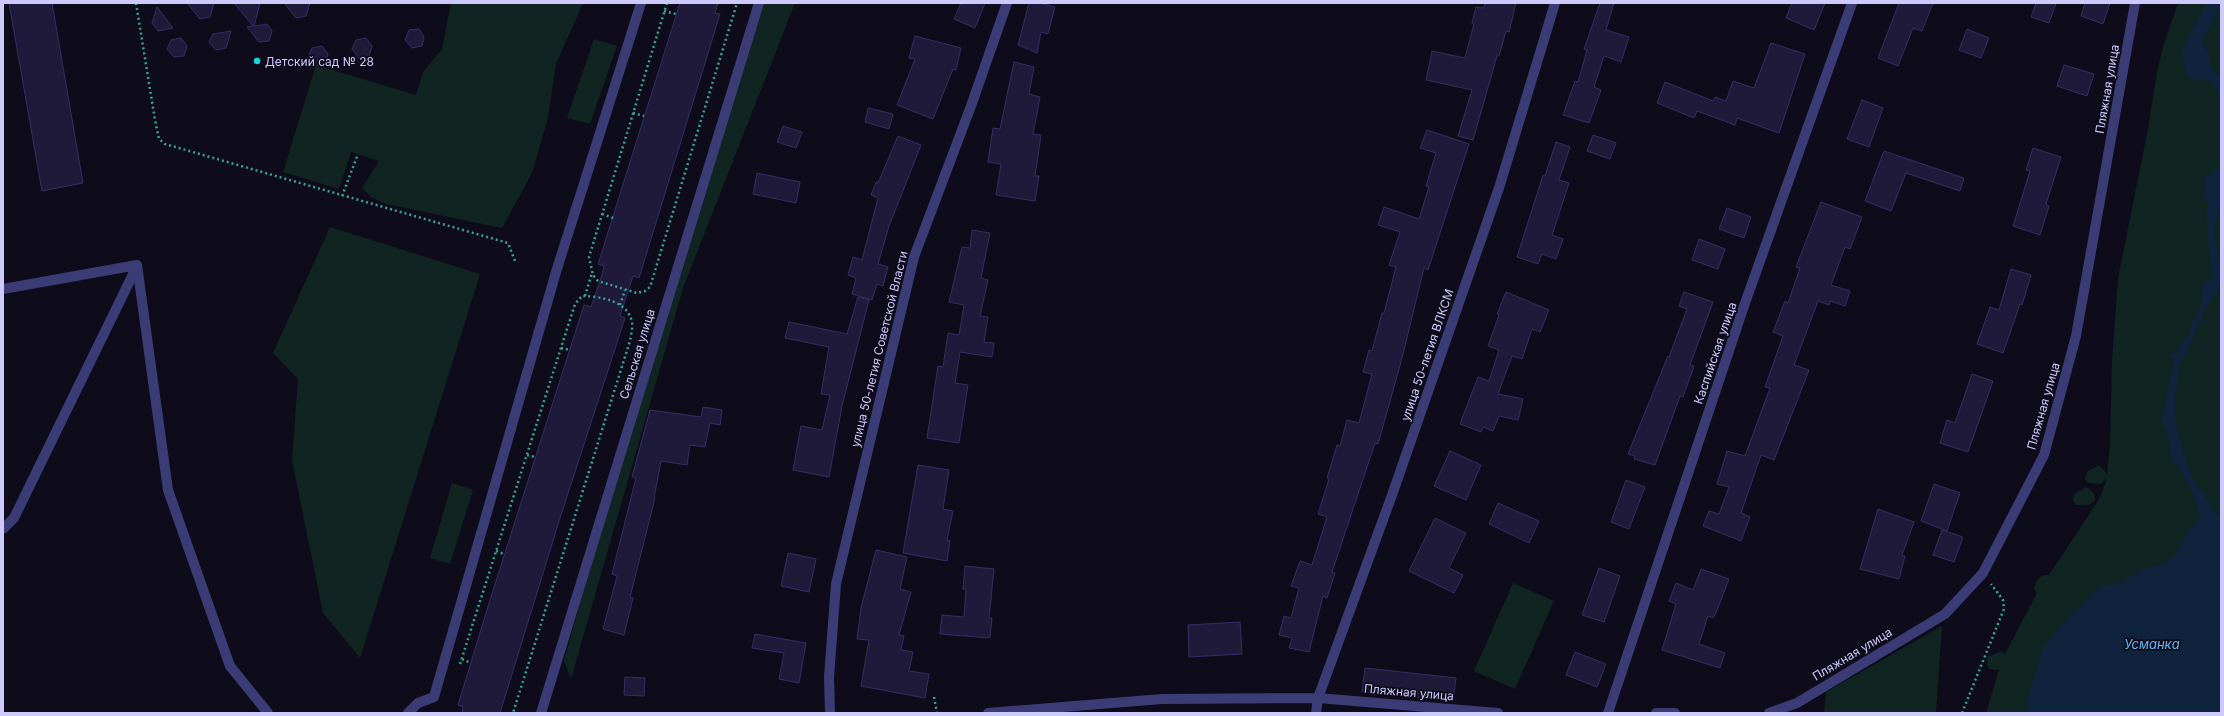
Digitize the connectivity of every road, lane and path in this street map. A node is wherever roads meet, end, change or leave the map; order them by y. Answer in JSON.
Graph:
{"nodes":[{"id":1,"x":136,"y":3,"type":"edge"},
{"id":2,"x":641,"y":3,"type":"edge"},
{"id":3,"x":667,"y":3,"type":"edge"},
{"id":4,"x":737,"y":3,"type":"edge"},
{"id":5,"x":758,"y":3,"type":"edge"},
{"id":6,"x":1007,"y":3,"type":"edge"},
{"id":7,"x":1555,"y":3,"type":"edge"},
{"id":8,"x":1852,"y":3,"type":"edge"},
{"id":9,"x":2135,"y":3,"type":"edge"},
{"id":10,"x":664,"y":11,"type":"junction"},
{"id":11,"x":676,"y":14,"type":"dead end"},
{"id":12,"x":633,"y":113,"type":"junction"},
{"id":13,"x":644,"y":116,"type":"dead end"},
{"id":14,"x":358,"y":154,"type":"dead end"},
{"id":15,"x":342,"y":196,"type":"junction"},
{"id":16,"x":602,"y":214,"type":"junction"},
{"id":17,"x":613,"y":218,"type":"dead end"},
{"id":18,"x":515,"y":261,"type":"dead end"},
{"id":19,"x":138,"y":266,"type":"junction"},
{"id":20,"x":592,"y":273,"type":"junction"},
{"id":21,"x":3,"y":290,"type":"edge"},
{"id":22,"x":625,"y":290,"type":"junction"},
{"id":23,"x":585,"y":296,"type":"junction"},
{"id":24,"x":620,"y":305,"type":"junction"},
{"id":25,"x":561,"y":348,"type":"junction"},
{"id":26,"x":570,"y":350,"type":"dead end"},
{"id":27,"x":527,"y":455,"type":"junction"},
{"id":28,"x":535,"y":457,"type":"dead end"},
{"id":29,"x":3,"y":529,"type":"edge"},
{"id":30,"x":496,"y":552,"type":"junction"},
{"id":31,"x":504,"y":554,"type":"dead end"},
{"id":32,"x":1983,"y":573,"type":"junction"},
{"id":33,"x":462,"y":659,"type":"junction"},
{"id":34,"x":471,"y":663,"type":"dead end"},
{"id":35,"x":459,"y":666,"type":"dead end"},
{"id":36,"x":934,"y":697,"type":"dead end"},
{"id":37,"x":1318,"y":698,"type":"junction"},
{"id":38,"x":268,"y":713,"type":"edge"},
{"id":39,"x":408,"y":713,"type":"edge"},
{"id":40,"x":513,"y":713,"type":"edge"},
{"id":41,"x":540,"y":713,"type":"edge"},
{"id":42,"x":830,"y":713,"type":"edge"},
{"id":43,"x":937,"y":713,"type":"edge"},
{"id":44,"x":988,"y":713,"type":"edge"},
{"id":45,"x":1316,"y":713,"type":"edge"},
{"id":46,"x":1498,"y":713,"type":"edge"},
{"id":47,"x":1608,"y":713,"type":"edge"},
{"id":48,"x":1656,"y":713,"type":"edge"},
{"id":49,"x":1675,"y":713,"type":"edge"},
{"id":50,"x":1769,"y":713,"type":"edge"},
{"id":51,"x":1962,"y":713,"type":"edge"}],
"edges":[{"from":1,"to":15,"type":"path"},
{"from":2,"to":39,"type":"street"},
{"from":3,"to":10,"type":"path"},
{"from":4,"to":22,"type":"path"},
{"from":5,"to":41,"type":"street","name":"Сельская улица"},
{"from":6,"to":42,"type":"street","name":"улица 50-летия Советской Власти"},
{"from":7,"to":37,"type":"street","name":"улица 50-летия ВЛКСМ"},
{"from":8,"to":47,"type":"street","name":"Каспийская улица"},
{"from":9,"to":32,"type":"street","name":"Пляжная улица"},
{"from":10,"to":11,"type":"path"},
{"from":10,"to":12,"type":"path"},
{"from":12,"to":13,"type":"path"},
{"from":12,"to":16,"type":"path"},
{"from":14,"to":15,"type":"path"},
{"from":15,"to":18,"type":"path"},
{"from":16,"to":17,"type":"path"},
{"from":16,"to":20,"type":"path"},
{"from":19,"to":21,"type":"street"},
{"from":19,"to":29,"type":"street"},
{"from":19,"to":38,"type":"street"},
{"from":20,"to":22,"type":"path"},
{"from":20,"to":23,"type":"path"},
{"from":22,"to":24,"type":"path"},
{"from":23,"to":24,"type":"path"},
{"from":23,"to":25,"type":"path"},
{"from":24,"to":40,"type":"path"},
{"from":25,"to":26,"type":"path"},
{"from":25,"to":27,"type":"path"},
{"from":27,"to":28,"type":"path"},
{"from":27,"to":30,"type":"path"},
{"from":30,"to":31,"type":"path"},
{"from":30,"to":33,"type":"path"},
{"from":32,"to":50,"type":"street","name":"Пляжная улица"},
{"from":32,"to":51,"type":"path"},
{"from":33,"to":34,"type":"path"},
{"from":33,"to":35,"type":"path"},
{"from":36,"to":43,"type":"path"},
{"from":37,"to":44,"type":"street","name":"Пляжная улица"},
{"from":37,"to":45,"type":"street","name":"улица 50-летия ВЛКСМ"},
{"from":37,"to":46,"type":"street","name":"Пляжная улица"},
{"from":48,"to":49,"type":"street"}]}
